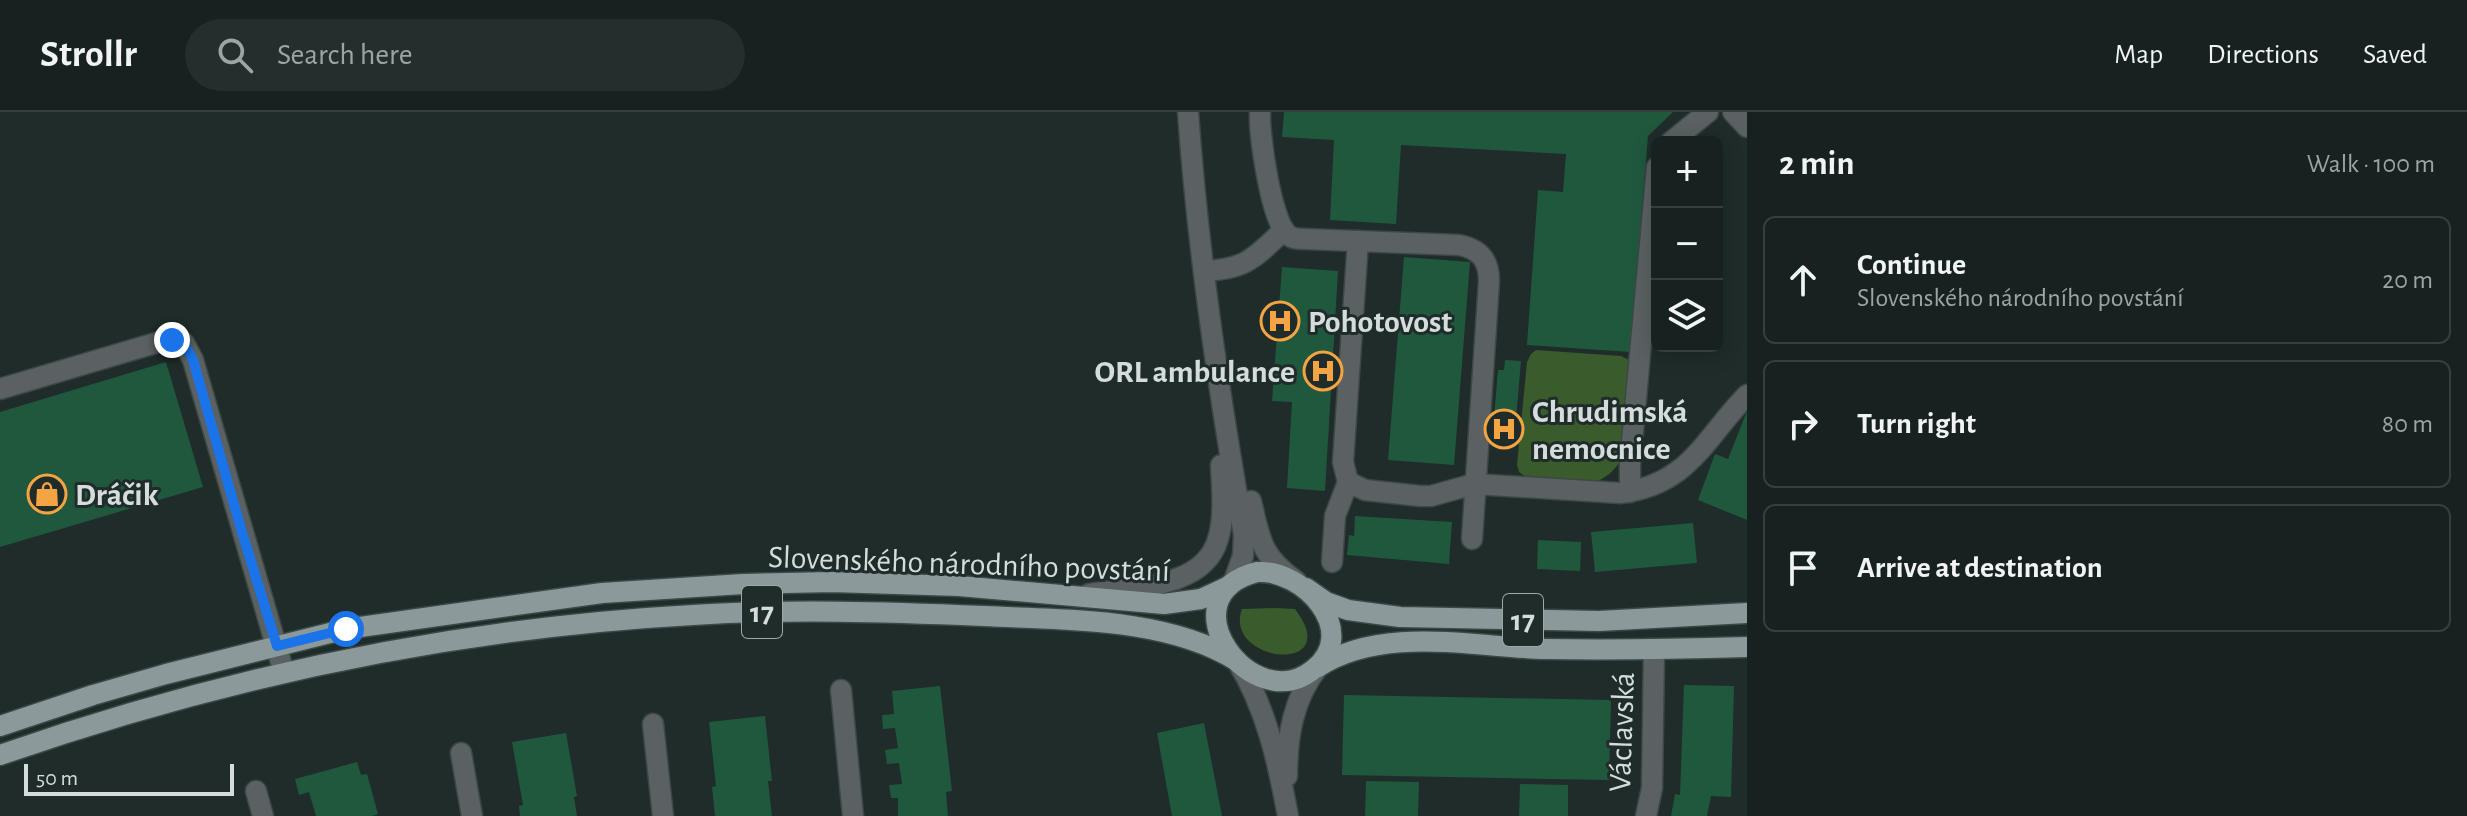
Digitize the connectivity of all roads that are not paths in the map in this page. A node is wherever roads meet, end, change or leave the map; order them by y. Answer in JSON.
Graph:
{"nodes":[{"id":1,"x":1188,"y":112,"type":"edge"},
{"id":2,"x":1260,"y":112,"type":"edge"},
{"id":3,"x":1708,"y":112,"type":"edge"},
{"id":4,"x":1733,"y":112,"type":"edge"},
{"id":5,"x":1747,"y":127,"type":"edge"},
{"id":6,"x":1678,"y":136,"type":"edge"},
{"id":7,"x":1653,"y":208,"type":"edge"},
{"id":8,"x":1284,"y":230,"type":"junction"},
{"id":9,"x":1358,"y":241,"type":"junction"},
{"id":10,"x":1204,"y":271,"type":"junction"},
{"id":11,"x":1210,"y":317,"type":"junction"},
{"id":12,"x":0,"y":389,"type":"edge"},
{"id":13,"x":1747,"y":395,"type":"edge"},
{"id":14,"x":1221,"y":397,"type":"junction"},
{"id":15,"x":1348,"y":482,"type":"junction"},
{"id":16,"x":1474,"y":484,"type":"junction"},
{"id":17,"x":1630,"y":492,"type":"junction"},
{"id":18,"x":1472,"y":539,"type":"dead end"},
{"id":19,"x":1332,"y":562,"type":"dead end"},
{"id":20,"x":1231,"y":584,"type":"junction"},
{"id":21,"x":1306,"y":588,"type":"junction"},
{"id":22,"x":1076,"y":596,"type":"junction"},
{"id":23,"x":1747,"y":613,"type":"edge"},
{"id":24,"x":277,"y":646,"type":"junction"},
{"id":25,"x":1747,"y":647,"type":"edge"},
{"id":26,"x":1654,"y":650,"type":"junction"},
{"id":27,"x":1237,"y":661,"type":"junction"},
{"id":28,"x":1318,"y":667,"type":"junction"},
{"id":29,"x":284,"y":673,"type":"junction"},
{"id":30,"x":841,"y":690,"type":"dead end"},
{"id":31,"x":653,"y":724,"type":"dead end"},
{"id":32,"x":0,"y":726,"type":"edge"},
{"id":33,"x":461,"y":753,"type":"dead end"},
{"id":34,"x":0,"y":755,"type":"edge"},
{"id":35,"x":256,"y":791,"type":"dead end"},
{"id":36,"x":263,"y":816,"type":"edge"},
{"id":37,"x":472,"y":816,"type":"edge"},
{"id":38,"x":663,"y":816,"type":"edge"},
{"id":39,"x":853,"y":816,"type":"edge"},
{"id":40,"x":1288,"y":816,"type":"edge"},
{"id":41,"x":1646,"y":816,"type":"edge"}],
"edges":[{"from":1,"to":10,"type":"street"},
{"from":2,"to":8,"type":"street"},
{"from":3,"to":6,"type":"street"},
{"from":4,"to":5,"type":"street"},
{"from":7,"to":17,"type":"street"},
{"from":8,"to":9,"type":"street"},
{"from":8,"to":10,"type":"street"},
{"from":9,"to":15,"type":"street"},
{"from":9,"to":16,"type":"street"},
{"from":10,"to":11,"type":"street"},
{"from":11,"to":14,"type":"street"},
{"from":11,"to":21,"type":"street"},
{"from":12,"to":24,"type":"street"},
{"from":13,"to":17,"type":"street"},
{"from":14,"to":20,"type":"street"},
{"from":14,"to":22,"type":"street"},
{"from":15,"to":16,"type":"street"},
{"from":15,"to":19,"type":"street"},
{"from":16,"to":17,"type":"street"},
{"from":16,"to":18,"type":"street"},
{"from":20,"to":21,"type":"main road"},
{"from":20,"to":22,"type":"main road","name":"Slovenského národního povstání","number":"17"},
{"from":20,"to":27,"type":"main road"},
{"from":21,"to":23,"type":"main road","number":"17"},
{"from":21,"to":28,"type":"main road"},
{"from":22,"to":24,"type":"main road","name":"Slovenského národního povstání","number":"17"},
{"from":24,"to":29,"type":"street"},
{"from":24,"to":32,"type":"main road","name":"Slovenského národního povstání","number":"17"},
{"from":25,"to":26,"type":"main road","number":"17"},
{"from":26,"to":28,"type":"main road","number":"17"},
{"from":26,"to":41,"type":"street","name":"Václavská"},
{"from":27,"to":28,"type":"main road"},
{"from":27,"to":29,"type":"main road","name":"Slovenského národního povstání","number":"17"},
{"from":27,"to":40,"type":"street"},
{"from":28,"to":40,"type":"street"},
{"from":29,"to":34,"type":"main road","name":"Slovenského národního povstání","number":"17"},
{"from":30,"to":39,"type":"street"},
{"from":31,"to":38,"type":"street"},
{"from":33,"to":37,"type":"street"},
{"from":35,"to":36,"type":"street"}]}
